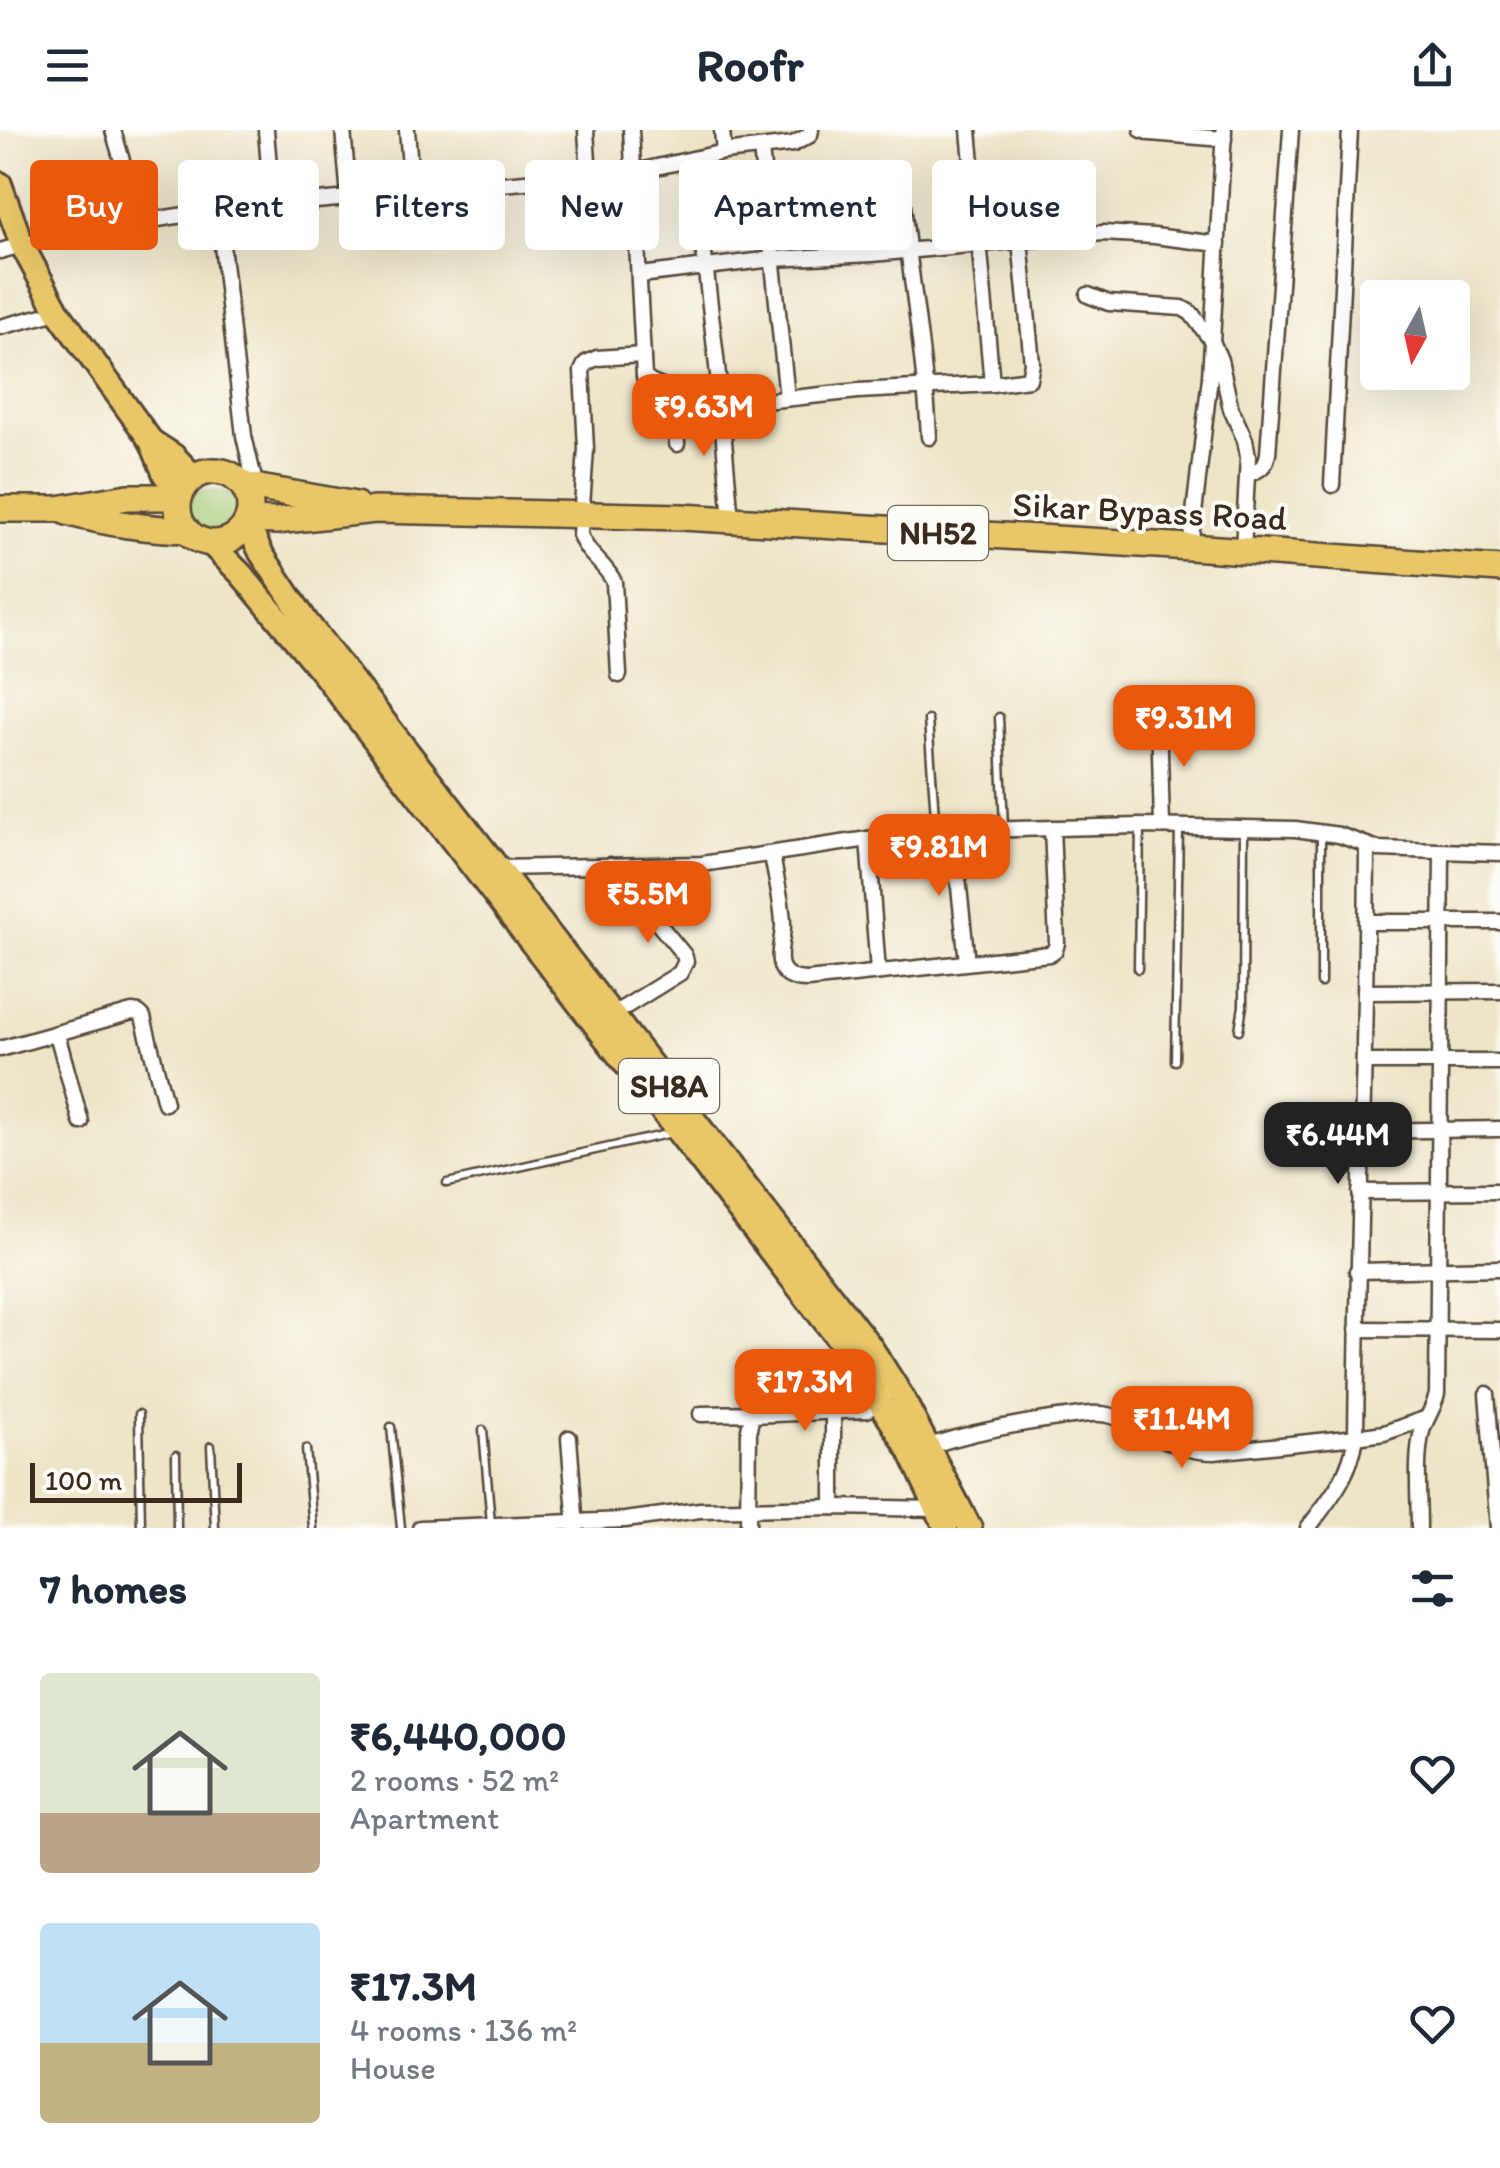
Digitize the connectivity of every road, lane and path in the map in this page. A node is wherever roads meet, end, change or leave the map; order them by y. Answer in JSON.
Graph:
{"nodes":[{"id":1,"x":114,"y":130,"type":"edge"},
{"id":2,"x":266,"y":130,"type":"edge"},
{"id":3,"x":343,"y":130,"type":"edge"},
{"id":4,"x":407,"y":130,"type":"edge"},
{"id":5,"x":586,"y":130,"type":"edge"},
{"id":6,"x":631,"y":130,"type":"edge"},
{"id":7,"x":722,"y":130,"type":"edge"},
{"id":8,"x":811,"y":130,"type":"edge"},
{"id":9,"x":969,"y":130,"type":"edge"},
{"id":10,"x":1142,"y":130,"type":"edge"},
{"id":11,"x":1291,"y":130,"type":"edge"},
{"id":12,"x":1350,"y":130,"type":"edge"},
{"id":13,"x":1224,"y":135,"type":"edge"},
{"id":14,"x":762,"y":148,"type":"junction"},
{"id":15,"x":724,"y":152,"type":"junction"},
{"id":16,"x":693,"y":159,"type":"junction"},
{"id":17,"x":122,"y":160,"type":"edge"},
{"id":18,"x":268,"y":160,"type":"edge"},
{"id":19,"x":346,"y":160,"type":"edge"},
{"id":20,"x":409,"y":160,"type":"edge"},
{"id":21,"x":588,"y":160,"type":"edge"},
{"id":22,"x":633,"y":160,"type":"edge"},
{"id":23,"x":971,"y":160,"type":"edge"},
{"id":24,"x":659,"y":166,"type":"edge"},
{"id":25,"x":0,"y":184,"type":"edge"},
{"id":26,"x":1096,"y":233,"type":"edge"},
{"id":27,"x":1218,"y":244,"type":"junction"},
{"id":28,"x":11,"y":248,"type":"edge"},
{"id":29,"x":932,"y":249,"type":"edge"},
{"id":30,"x":223,"y":250,"type":"edge"},
{"id":31,"x":639,"y":250,"type":"edge"},
{"id":32,"x":979,"y":250,"type":"edge"},
{"id":33,"x":1021,"y":250,"type":"edge"},
{"id":34,"x":907,"y":251,"type":"junction"},
{"id":35,"x":774,"y":259,"type":"junction"},
{"id":36,"x":706,"y":267,"type":"junction"},
{"id":37,"x":640,"y":275,"type":"junction"},
{"id":38,"x":1088,"y":296,"type":"dead end"},
{"id":39,"x":58,"y":312,"type":"junction"},
{"id":40,"x":0,"y":326,"type":"edge"},
{"id":41,"x":1212,"y":341,"type":"junction"},
{"id":42,"x":642,"y":355,"type":"junction"},
{"id":43,"x":992,"y":384,"type":"junction"},
{"id":44,"x":927,"y":388,"type":"junction"},
{"id":45,"x":720,"y":394,"type":"junction"},
{"id":46,"x":787,"y":398,"type":"junction"},
{"id":47,"x":929,"y":437,"type":"dead end"},
{"id":48,"x":676,"y":444,"type":"dead end"},
{"id":49,"x":1248,"y":474,"type":"junction"},
{"id":50,"x":1332,"y":485,"type":"dead end"},
{"id":51,"x":250,"y":487,"type":"junction"},
{"id":52,"x":185,"y":488,"type":"junction"},
{"id":53,"x":0,"y":510,"type":"edge"},
{"id":54,"x":57,"y":510,"type":"junction"},
{"id":55,"x":376,"y":510,"type":"junction"},
{"id":56,"x":580,"y":515,"type":"junction"},
{"id":57,"x":731,"y":520,"type":"junction"},
{"id":58,"x":247,"y":522,"type":"junction"},
{"id":59,"x":187,"y":530,"type":"junction"},
{"id":60,"x":210,"y":543,"type":"junction"},
{"id":61,"x":1190,"y":548,"type":"junction"},
{"id":62,"x":1243,"y":551,"type":"junction"},
{"id":63,"x":1500,"y":569,"type":"edge"},
{"id":64,"x":619,"y":675,"type":"dead end"},
{"id":65,"x":1159,"y":716,"type":"dead end"},
{"id":66,"x":999,"y":717,"type":"dead end"},
{"id":67,"x":928,"y":720,"type":"dead end"},
{"id":68,"x":1140,"y":826,"type":"junction"},
{"id":69,"x":1162,"y":826,"type":"junction"},
{"id":70,"x":1179,"y":826,"type":"junction"},
{"id":71,"x":1052,"y":828,"type":"junction"},
{"id":72,"x":1244,"y":828,"type":"junction"},
{"id":73,"x":1004,"y":829,"type":"junction"},
{"id":74,"x":953,"y":830,"type":"junction"},
{"id":75,"x":936,"y":831,"type":"junction"},
{"id":76,"x":1321,"y":831,"type":"junction"},
{"id":77,"x":868,"y":839,"type":"junction"},
{"id":78,"x":1366,"y":846,"type":"junction"},
{"id":79,"x":1442,"y":852,"type":"junction"},
{"id":80,"x":1500,"y":853,"type":"edge"},
{"id":81,"x":772,"y":854,"type":"junction"},
{"id":82,"x":610,"y":866,"type":"junction"},
{"id":83,"x":497,"y":868,"type":"junction"},
{"id":84,"x":1366,"y":922,"type":"junction"},
{"id":85,"x":1442,"y":922,"type":"junction"},
{"id":86,"x":1500,"y":922,"type":"edge"},
{"id":87,"x":968,"y":962,"type":"junction"},
{"id":88,"x":1138,"y":969,"type":"dead end"},
{"id":89,"x":878,"y":972,"type":"junction"},
{"id":90,"x":1321,"y":983,"type":"dead end"},
{"id":91,"x":1441,"y":991,"type":"junction"},
{"id":92,"x":1500,"y":991,"type":"edge"},
{"id":93,"x":1365,"y":992,"type":"junction"},
{"id":94,"x":612,"y":1015,"type":"junction"},
{"id":95,"x":1239,"y":1030,"type":"dead end"},
{"id":96,"x":57,"y":1034,"type":"junction"},
{"id":97,"x":0,"y":1049,"type":"edge"},
{"id":98,"x":1175,"y":1061,"type":"dead end"},
{"id":99,"x":1365,"y":1062,"type":"junction"},
{"id":100,"x":1439,"y":1062,"type":"junction"},
{"id":101,"x":1500,"y":1062,"type":"edge"},
{"id":102,"x":165,"y":1103,"type":"dead end"},
{"id":103,"x":81,"y":1122,"type":"dead end"},
{"id":104,"x":1500,"y":1129,"type":"edge"},
{"id":105,"x":1438,"y":1130,"type":"junction"},
{"id":106,"x":1362,"y":1131,"type":"junction"},
{"id":107,"x":678,"y":1132,"type":"junction"},
{"id":108,"x":447,"y":1183,"type":"dead end"},
{"id":109,"x":1500,"y":1190,"type":"edge"},
{"id":110,"x":1437,"y":1191,"type":"junction"},
{"id":111,"x":1360,"y":1192,"type":"junction"},
{"id":112,"x":1500,"y":1268,"type":"edge"},
{"id":113,"x":1437,"y":1270,"type":"junction"},
{"id":114,"x":1357,"y":1271,"type":"junction"},
{"id":115,"x":1357,"y":1329,"type":"junction"},
{"id":116,"x":1500,"y":1330,"type":"edge"},
{"id":117,"x":1437,"y":1331,"type":"junction"},
{"id":118,"x":1487,"y":1394,"type":"dead end"},
{"id":119,"x":889,"y":1395,"type":"junction"},
{"id":120,"x":833,"y":1412,"type":"junction"},
{"id":121,"x":140,"y":1414,"type":"dead end"},
{"id":122,"x":702,"y":1414,"type":"dead end"},
{"id":123,"x":756,"y":1414,"type":"junction"},
{"id":124,"x":1427,"y":1418,"type":"junction"},
{"id":125,"x":391,"y":1427,"type":"dead end"},
{"id":126,"x":483,"y":1430,"type":"dead end"},
{"id":127,"x":1356,"y":1437,"type":"junction"},
{"id":128,"x":569,"y":1438,"type":"dead end"},
{"id":129,"x":210,"y":1446,"type":"dead end"},
{"id":130,"x":929,"y":1446,"type":"junction"},
{"id":131,"x":306,"y":1449,"type":"dead end"},
{"id":132,"x":176,"y":1455,"type":"dead end"},
{"id":133,"x":1498,"y":1484,"type":"edge"},
{"id":134,"x":833,"y":1507,"type":"junction"},
{"id":135,"x":749,"y":1510,"type":"junction"},
{"id":136,"x":942,"y":1519,"type":"edge"},
{"id":137,"x":491,"y":1526,"type":"edge"},
{"id":138,"x":576,"y":1526,"type":"edge"},
{"id":139,"x":140,"y":1528,"type":"edge"},
{"id":140,"x":178,"y":1528,"type":"edge"},
{"id":141,"x":215,"y":1528,"type":"edge"},
{"id":142,"x":312,"y":1528,"type":"edge"},
{"id":143,"x":401,"y":1528,"type":"edge"},
{"id":144,"x":420,"y":1528,"type":"edge"},
{"id":145,"x":748,"y":1528,"type":"edge"},
{"id":146,"x":970,"y":1528,"type":"edge"},
{"id":147,"x":1308,"y":1528,"type":"edge"},
{"id":148,"x":1419,"y":1528,"type":"edge"},
{"id":149,"x":1498,"y":1528,"type":"edge"}],
"edges":[{"from":1,"to":17,"type":"street"},
{"from":2,"to":18,"type":"street"},
{"from":3,"to":19,"type":"street"},
{"from":4,"to":20,"type":"street"},
{"from":5,"to":21,"type":"street"},
{"from":6,"to":22,"type":"street"},
{"from":7,"to":15,"type":"street"},
{"from":8,"to":14,"type":"street"},
{"from":9,"to":23,"type":"street"},
{"from":10,"to":13,"type":"street"},
{"from":11,"to":49,"type":"street"},
{"from":12,"to":50,"type":"street"},
{"from":13,"to":27,"type":"street"},
{"from":14,"to":15,"type":"street"},
{"from":14,"to":35,"type":"street"},
{"from":15,"to":16,"type":"street"},
{"from":16,"to":24,"type":"street"},
{"from":16,"to":36,"type":"street"},
{"from":25,"to":28,"type":"main road"},
{"from":26,"to":27,"type":"street"},
{"from":27,"to":41,"type":"street"},
{"from":28,"to":39,"type":"main road"},
{"from":29,"to":34,"type":"street"},
{"from":30,"to":51,"type":"street"},
{"from":31,"to":37,"type":"street"},
{"from":32,"to":43,"type":"street"},
{"from":33,"to":43,"type":"street"},
{"from":34,"to":35,"type":"street"},
{"from":34,"to":44,"type":"street"},
{"from":35,"to":36,"type":"street"},
{"from":35,"to":46,"type":"street"},
{"from":36,"to":37,"type":"street"},
{"from":36,"to":45,"type":"street"},
{"from":37,"to":42,"type":"street"},
{"from":38,"to":41,"type":"street"},
{"from":39,"to":40,"type":"street"},
{"from":39,"to":52,"type":"main road"},
{"from":41,"to":49,"type":"street"},
{"from":41,"to":61,"type":"street"},
{"from":42,"to":48,"type":"street"},
{"from":42,"to":56,"type":"street"},
{"from":43,"to":44,"type":"street"},
{"from":44,"to":46,"type":"street"},
{"from":44,"to":47,"type":"street"},
{"from":45,"to":46,"type":"street"},
{"from":45,"to":57,"type":"street"},
{"from":49,"to":62,"type":"street"},
{"from":51,"to":52,"type":"highway","name":"Sikar Bypass Road","number":"NH52"},
{"from":51,"to":55,"type":"highway","name":"Sikar Bypass Road","number":"NH52"},
{"from":51,"to":58,"type":"highway"},
{"from":52,"to":54,"type":"highway","name":"Sikar Bypass Road","number":"NH52"},
{"from":52,"to":59,"type":"highway"},
{"from":53,"to":54,"type":"highway","name":"Sikar Bypass Road","number":"NH52"},
{"from":54,"to":59,"type":"highway","name":"Sikar Bypass Road","number":"NH52"},
{"from":55,"to":56,"type":"highway","name":"Sikar Bypass Road","number":"NH52"},
{"from":55,"to":58,"type":"highway","name":"Sikar Bypass Road","number":"NH52"},
{"from":56,"to":57,"type":"highway","name":"Sikar Bypass Road","number":"NH52"},
{"from":56,"to":64,"type":"street"},
{"from":57,"to":61,"type":"highway","name":"Sikar Bypass Road","number":"NH52"},
{"from":58,"to":60,"type":"highway","name":"Sikar Bypass Road","number":"NH52"},
{"from":58,"to":83,"type":"main road","number":"SH8A"},
{"from":59,"to":60,"type":"highway","name":"Sikar Bypass Road","number":"NH52"},
{"from":60,"to":107,"type":"main road","number":"SH8A"},
{"from":61,"to":62,"type":"highway","name":"Sikar Bypass Road","number":"NH52"},
{"from":62,"to":63,"type":"highway","name":"Sikar Bypass Road","number":"NH52"},
{"from":65,"to":69,"type":"street"},
{"from":66,"to":73,"type":"lane"},
{"from":67,"to":75,"type":"lane"},
{"from":68,"to":69,"type":"street"},
{"from":68,"to":71,"type":"street"},
{"from":68,"to":88,"type":"lane"},
{"from":69,"to":70,"type":"street"},
{"from":70,"to":72,"type":"street"},
{"from":70,"to":98,"type":"lane"},
{"from":71,"to":73,"type":"street"},
{"from":71,"to":87,"type":"street"},
{"from":72,"to":76,"type":"street"},
{"from":72,"to":95,"type":"lane"},
{"from":73,"to":74,"type":"street"},
{"from":74,"to":75,"type":"street"},
{"from":74,"to":87,"type":"street"},
{"from":75,"to":77,"type":"street"},
{"from":76,"to":78,"type":"street"},
{"from":76,"to":90,"type":"lane"},
{"from":77,"to":81,"type":"street"},
{"from":77,"to":89,"type":"street"},
{"from":78,"to":79,"type":"street"},
{"from":78,"to":84,"type":"street"},
{"from":79,"to":80,"type":"street"},
{"from":79,"to":85,"type":"street"},
{"from":81,"to":82,"type":"street"},
{"from":81,"to":89,"type":"street"},
{"from":82,"to":83,"type":"street"},
{"from":82,"to":94,"type":"street"},
{"from":83,"to":94,"type":"main road","number":"SH8A"},
{"from":84,"to":85,"type":"street"},
{"from":84,"to":93,"type":"street"},
{"from":85,"to":86,"type":"street"},
{"from":85,"to":91,"type":"street"},
{"from":87,"to":89,"type":"street"},
{"from":91,"to":92,"type":"street"},
{"from":91,"to":93,"type":"street"},
{"from":91,"to":100,"type":"street"},
{"from":93,"to":99,"type":"street"},
{"from":94,"to":119,"type":"main road","number":"SH8A"},
{"from":96,"to":97,"type":"street"},
{"from":96,"to":102,"type":"street"},
{"from":96,"to":103,"type":"street"},
{"from":99,"to":100,"type":"street"},
{"from":99,"to":106,"type":"street"},
{"from":100,"to":101,"type":"street"},
{"from":100,"to":105,"type":"street"},
{"from":104,"to":105,"type":"street"},
{"from":105,"to":106,"type":"street"},
{"from":105,"to":110,"type":"street"},
{"from":106,"to":111,"type":"street"},
{"from":107,"to":108,"type":"lane"},
{"from":107,"to":119,"type":"main road","number":"SH8A"},
{"from":109,"to":110,"type":"street"},
{"from":110,"to":111,"type":"street"},
{"from":110,"to":113,"type":"street"},
{"from":111,"to":114,"type":"street"},
{"from":112,"to":113,"type":"street"},
{"from":113,"to":114,"type":"street"},
{"from":113,"to":117,"type":"street"},
{"from":114,"to":115,"type":"street"},
{"from":115,"to":117,"type":"street"},
{"from":115,"to":127,"type":"street"},
{"from":116,"to":117,"type":"street"},
{"from":117,"to":124,"type":"street"},
{"from":118,"to":133,"type":"street"},
{"from":119,"to":120,"type":"street"},
{"from":119,"to":130,"type":"main road","number":"SH8A"},
{"from":119,"to":136,"type":"main road","number":"SH8A"},
{"from":120,"to":123,"type":"street"},
{"from":120,"to":134,"type":"street"},
{"from":121,"to":139,"type":"lane"},
{"from":122,"to":123,"type":"street"},
{"from":123,"to":135,"type":"street"},
{"from":124,"to":127,"type":"street"},
{"from":124,"to":148,"type":"street"},
{"from":125,"to":143,"type":"lane"},
{"from":126,"to":137,"type":"lane"},
{"from":127,"to":130,"type":"street"},
{"from":127,"to":147,"type":"street"},
{"from":128,"to":138,"type":"street"},
{"from":129,"to":141,"type":"lane"},
{"from":130,"to":146,"type":"main road","number":"SH8A"},
{"from":131,"to":142,"type":"lane"},
{"from":132,"to":140,"type":"lane"},
{"from":133,"to":149,"type":"street"},
{"from":134,"to":135,"type":"street"},
{"from":134,"to":136,"type":"street"},
{"from":135,"to":138,"type":"street"},
{"from":135,"to":145,"type":"street"},
{"from":137,"to":138,"type":"street"},
{"from":137,"to":144,"type":"street"}]}
